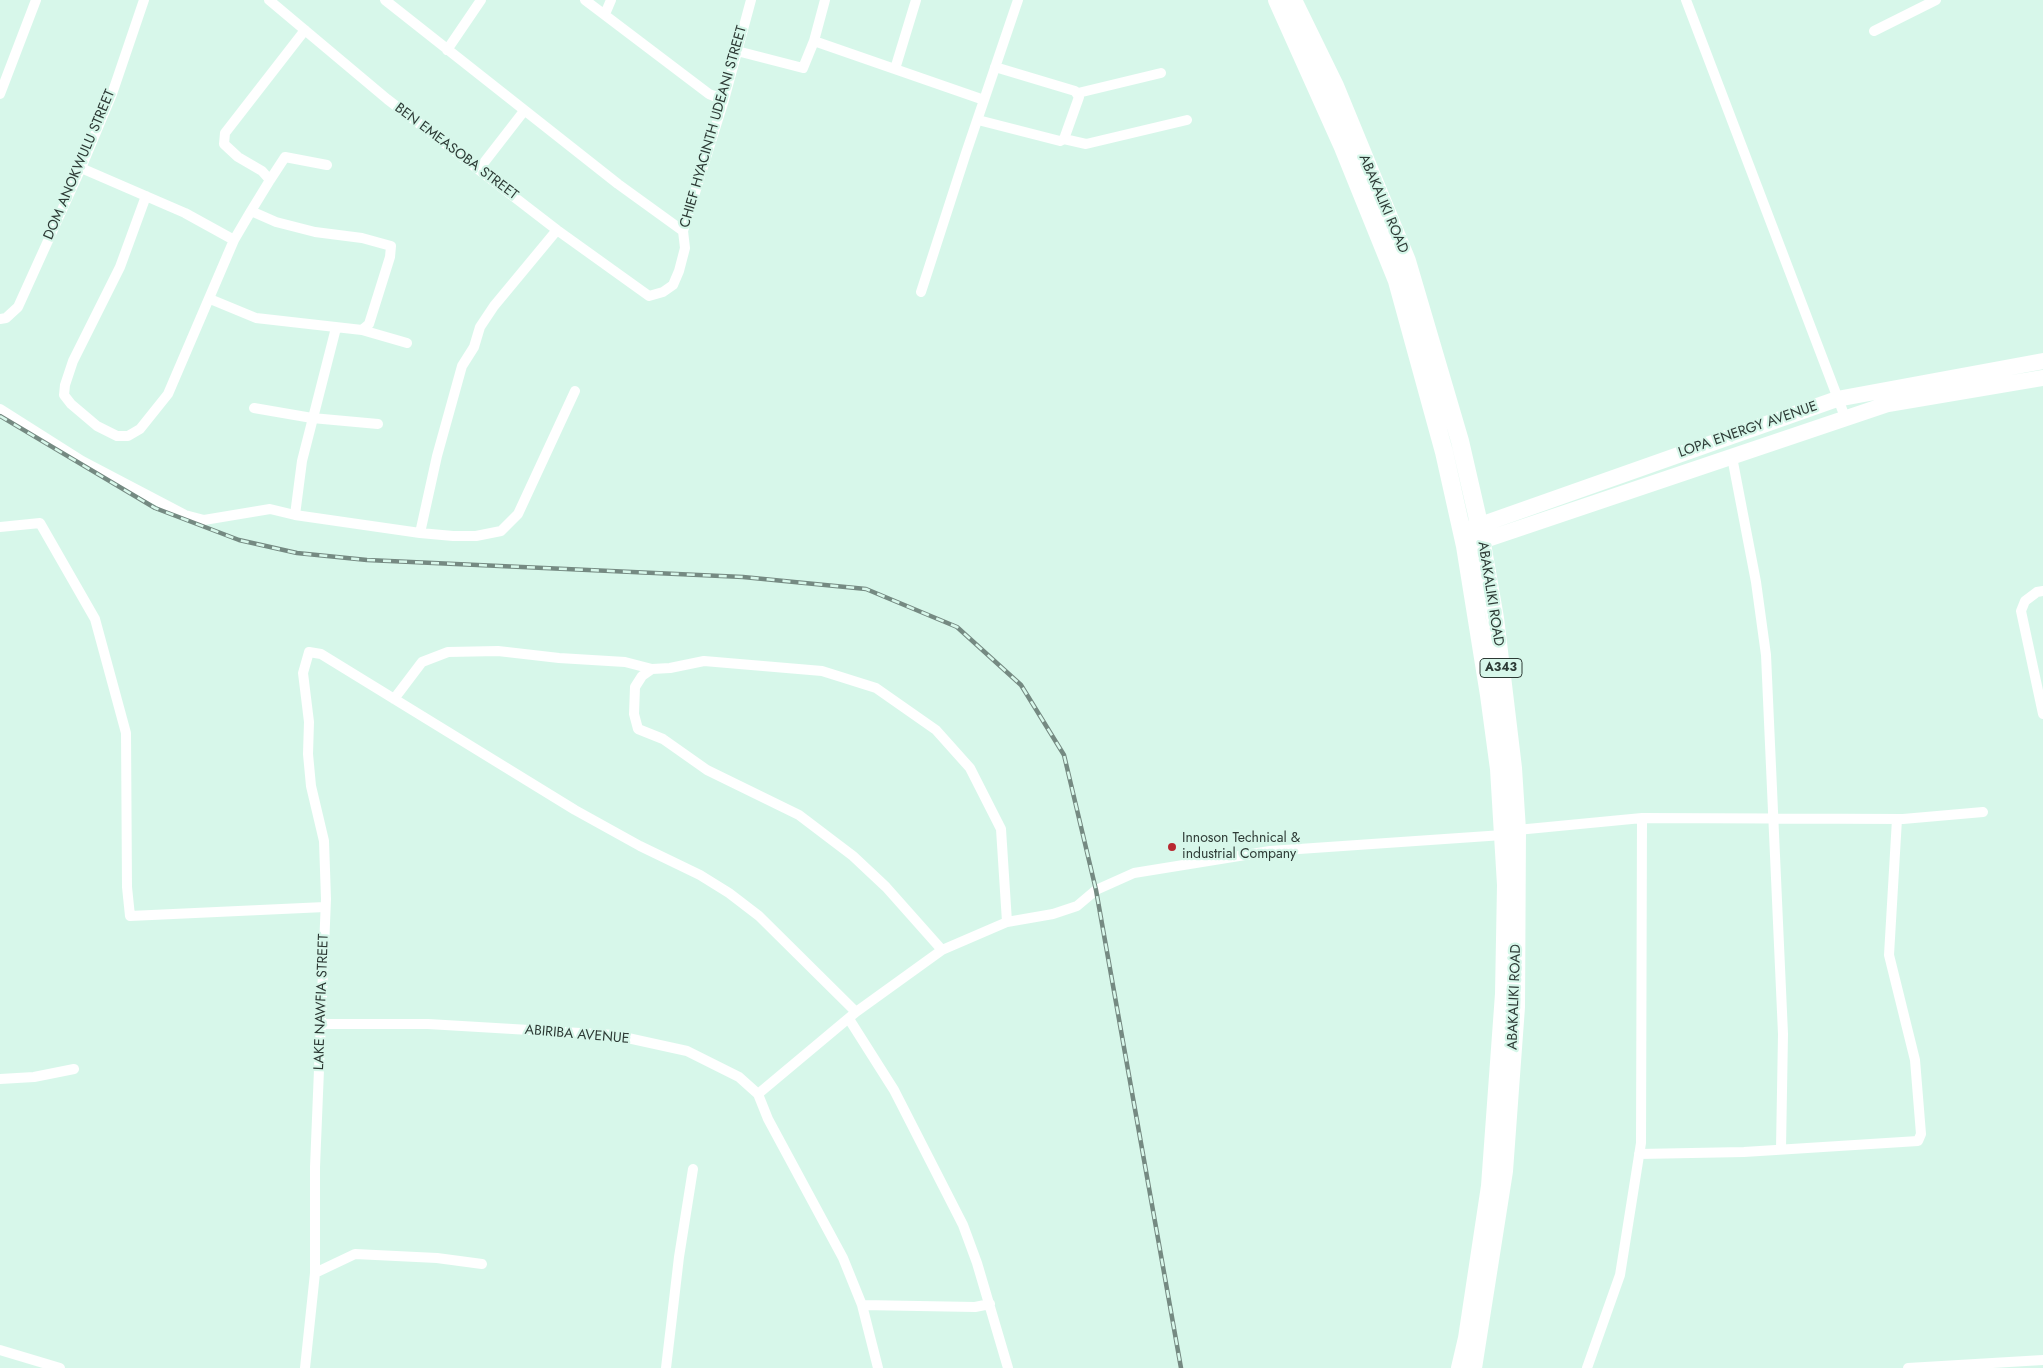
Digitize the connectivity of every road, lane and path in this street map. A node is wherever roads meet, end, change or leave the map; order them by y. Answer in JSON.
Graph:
{"nodes":[{"id":1,"x":36,"y":0,"type":"edge"},
{"id":2,"x":144,"y":0,"type":"edge"},
{"id":3,"x":269,"y":0,"type":"edge"},
{"id":4,"x":385,"y":0,"type":"edge"},
{"id":5,"x":481,"y":0,"type":"edge"},
{"id":6,"x":585,"y":0,"type":"edge"},
{"id":7,"x":611,"y":0,"type":"edge"},
{"id":8,"x":752,"y":0,"type":"edge"},
{"id":9,"x":825,"y":0,"type":"edge"},
{"id":10,"x":916,"y":0,"type":"edge"},
{"id":11,"x":1018,"y":0,"type":"edge"},
{"id":12,"x":1277,"y":0,"type":"edge"},
{"id":13,"x":1293,"y":0,"type":"edge"},
{"id":14,"x":1686,"y":0,"type":"edge"},
{"id":15,"x":1936,"y":0,"type":"edge"},
{"id":16,"x":283,"y":4,"type":"edge"},
{"id":17,"x":605,"y":14,"type":"junction"},
{"id":18,"x":305,"y":30,"type":"junction"},
{"id":19,"x":1874,"y":31,"type":"dead end"},
{"id":20,"x":814,"y":41,"type":"junction"},
{"id":21,"x":447,"y":50,"type":"junction"},
{"id":22,"x":737,"y":51,"type":"junction"},
{"id":23,"x":995,"y":67,"type":"junction"},
{"id":24,"x":895,"y":69,"type":"junction"},
{"id":25,"x":1160,"y":73,"type":"dead end"},
{"id":26,"x":1078,"y":93,"type":"junction"},
{"id":27,"x":0,"y":94,"type":"edge"},
{"id":28,"x":724,"y":100,"type":"junction"},
{"id":29,"x":984,"y":100,"type":"junction"},
{"id":30,"x":524,"y":111,"type":"junction"},
{"id":31,"x":978,"y":120,"type":"junction"},
{"id":32,"x":1187,"y":120,"type":"dead end"},
{"id":33,"x":1064,"y":139,"type":"junction"},
{"id":34,"x":327,"y":165,"type":"dead end"},
{"id":35,"x":81,"y":168,"type":"junction"},
{"id":36,"x":479,"y":169,"type":"junction"},
{"id":37,"x":270,"y":180,"type":"junction"},
{"id":38,"x":146,"y":196,"type":"junction"},
{"id":39,"x":251,"y":211,"type":"junction"},
{"id":40,"x":557,"y":230,"type":"junction"},
{"id":41,"x":682,"y":231,"type":"junction"},
{"id":42,"x":234,"y":240,"type":"junction"},
{"id":43,"x":921,"y":292,"type":"dead end"},
{"id":44,"x":649,"y":296,"type":"joint"},
{"id":45,"x":210,"y":299,"type":"junction"},
{"id":46,"x":0,"y":320,"type":"edge"},
{"id":47,"x":336,"y":328,"type":"junction"},
{"id":48,"x":362,"y":330,"type":"junction"},
{"id":49,"x":408,"y":344,"type":"dead end"},
{"id":50,"x":2043,"y":361,"type":"edge"},
{"id":51,"x":2043,"y":378,"type":"edge"},
{"id":52,"x":575,"y":391,"type":"dead end"},
{"id":53,"x":1838,"y":399,"type":"junction"},
{"id":54,"x":254,"y":408,"type":"dead end"},
{"id":55,"x":0,"y":409,"type":"edge"},
{"id":56,"x":1845,"y":417,"type":"junction"},
{"id":57,"x":312,"y":418,"type":"junction"},
{"id":58,"x":378,"y":424,"type":"dead end"},
{"id":59,"x":1732,"y":457,"type":"junction"},
{"id":60,"x":296,"y":515,"type":"junction"},
{"id":61,"x":0,"y":527,"type":"edge"},
{"id":62,"x":420,"y":533,"type":"junction"},
{"id":63,"x":1472,"y":536,"type":"junction"},
{"id":64,"x":2043,"y":591,"type":"edge"},
{"id":65,"x":652,"y":669,"type":"junction"},
{"id":66,"x":394,"y":699,"type":"junction"},
{"id":67,"x":2043,"y":714,"type":"edge"},
{"id":68,"x":1983,"y":812,"type":"dead end"},
{"id":69,"x":1642,"y":818,"type":"junction"},
{"id":70,"x":1772,"y":818,"type":"junction"},
{"id":71,"x":1897,"y":819,"type":"junction"},
{"id":72,"x":1510,"y":833,"type":"junction"},
{"id":73,"x":326,"y":907,"type":"junction"},
{"id":74,"x":1007,"y":922,"type":"junction"},
{"id":75,"x":942,"y":950,"type":"junction"},
{"id":76,"x":853,"y":1016,"type":"junction"},
{"id":77,"x":322,"y":1024,"type":"junction"},
{"id":78,"x":74,"y":1069,"type":"dead end"},
{"id":79,"x":0,"y":1079,"type":"edge"},
{"id":80,"x":758,"y":1094,"type":"junction"},
{"id":81,"x":1781,"y":1148,"type":"junction"},
{"id":82,"x":1639,"y":1154,"type":"junction"},
{"id":83,"x":693,"y":1169,"type":"dead end"},
{"id":84,"x":482,"y":1264,"type":"dead end"},
{"id":85,"x":315,"y":1273,"type":"junction"},
{"id":86,"x":990,"y":1304,"type":"junction"},
{"id":87,"x":862,"y":1305,"type":"junction"},
{"id":88,"x":0,"y":1350,"type":"edge"},
{"id":89,"x":2043,"y":1360,"type":"edge"},
{"id":90,"x":60,"y":1368,"type":"edge"},
{"id":91,"x":305,"y":1368,"type":"edge"},
{"id":92,"x":666,"y":1368,"type":"edge"},
{"id":93,"x":878,"y":1368,"type":"edge"},
{"id":94,"x":1008,"y":1368,"type":"edge"},
{"id":95,"x":1460,"y":1368,"type":"edge"},
{"id":96,"x":1474,"y":1368,"type":"edge"},
{"id":97,"x":1587,"y":1368,"type":"edge"},
{"id":98,"x":1908,"y":1368,"type":"edge"}],
"edges":[{"from":1,"to":27,"type":"street"},
{"from":2,"to":35,"type":"street","name":"DOM ANOKWULU STREET"},
{"from":3,"to":16,"type":"street","name":"BEN EMEASOBA STREET"},
{"from":4,"to":21,"type":"street"},
{"from":5,"to":21,"type":"street"},
{"from":6,"to":17,"type":"street"},
{"from":7,"to":17,"type":"street"},
{"from":8,"to":22,"type":"street","name":"CHIEF HYACINTH UDEANI STREET"},
{"from":9,"to":20,"type":"street"},
{"from":10,"to":24,"type":"street"},
{"from":11,"to":23,"type":"street"},
{"from":12,"to":63,"type":"highway","name":"ABAKALIKI ROAD","number":"A343"},
{"from":13,"to":63,"type":"highway","name":"ABAKALIKI ROAD","number":"A343"},
{"from":14,"to":53,"type":"street"},
{"from":15,"to":19,"type":"street"},
{"from":16,"to":18,"type":"street","name":"BEN EMEASOBA STREET"},
{"from":17,"to":28,"type":"street"},
{"from":18,"to":36,"type":"street","name":"BEN EMEASOBA STREET"},
{"from":18,"to":37,"type":"street"},
{"from":20,"to":22,"type":"street"},
{"from":20,"to":24,"type":"street"},
{"from":21,"to":30,"type":"street"},
{"from":22,"to":28,"type":"street","name":"CHIEF HYACINTH UDEANI STREET"},
{"from":23,"to":26,"type":"street"},
{"from":23,"to":29,"type":"street"},
{"from":24,"to":29,"type":"street"},
{"from":25,"to":26,"type":"street"},
{"from":26,"to":33,"type":"street"},
{"from":28,"to":41,"type":"street","name":"CHIEF HYACINTH UDEANI STREET"},
{"from":29,"to":31,"type":"street"},
{"from":30,"to":36,"type":"street"},
{"from":30,"to":41,"type":"street"},
{"from":31,"to":33,"type":"street"},
{"from":31,"to":43,"type":"street"},
{"from":32,"to":33,"type":"street"},
{"from":34,"to":37,"type":"street"},
{"from":35,"to":38,"type":"street"},
{"from":35,"to":46,"type":"street","name":"DOM ANOKWULU STREET"},
{"from":36,"to":40,"type":"street","name":"BEN EMEASOBA STREET"},
{"from":37,"to":39,"type":"street"},
{"from":38,"to":42,"type":"street"},
{"from":38,"to":45,"type":"street"},
{"from":39,"to":42,"type":"street"},
{"from":39,"to":48,"type":"street"},
{"from":40,"to":44,"type":"street","name":"BEN EMEASOBA STREET"},
{"from":40,"to":62,"type":"street"},
{"from":41,"to":44,"type":"street","name":"CHIEF HYACINTH UDEANI STREET"},
{"from":42,"to":45,"type":"street"},
{"from":45,"to":47,"type":"street"},
{"from":47,"to":48,"type":"street"},
{"from":47,"to":57,"type":"street"},
{"from":48,"to":49,"type":"street"},
{"from":50,"to":53,"type":"main road","name":"LOPA ENERGY AVENUE"},
{"from":51,"to":56,"type":"main road","name":"LOPA ENERGY AVENUE"},
{"from":52,"to":62,"type":"street"},
{"from":53,"to":56,"type":"street"},
{"from":53,"to":63,"type":"main road","name":"LOPA ENERGY AVENUE"},
{"from":54,"to":57,"type":"street"},
{"from":55,"to":60,"type":"street"},
{"from":56,"to":59,"type":"main road","name":"LOPA ENERGY AVENUE"},
{"from":57,"to":58,"type":"street"},
{"from":57,"to":60,"type":"street"},
{"from":59,"to":63,"type":"main road","name":"LOPA ENERGY AVENUE"},
{"from":59,"to":70,"type":"street"},
{"from":60,"to":62,"type":"street"},
{"from":61,"to":73,"type":"street"},
{"from":63,"to":72,"type":"highway","name":"ABAKALIKI ROAD","number":"A343"},
{"from":64,"to":67,"type":"street"},
{"from":65,"to":66,"type":"street"},
{"from":65,"to":74,"type":"street"},
{"from":65,"to":75,"type":"street"},
{"from":66,"to":73,"type":"street","name":"LAKE NAWFIA STREET"},
{"from":66,"to":76,"type":"street"},
{"from":68,"to":71,"type":"street"},
{"from":69,"to":70,"type":"street"},
{"from":69,"to":72,"type":"street"},
{"from":69,"to":82,"type":"street"},
{"from":70,"to":71,"type":"street"},
{"from":70,"to":81,"type":"street"},
{"from":71,"to":81,"type":"street"},
{"from":72,"to":74,"type":"street"},
{"from":72,"to":95,"type":"highway","name":"ABAKALIKI ROAD","number":"A343"},
{"from":72,"to":96,"type":"highway","name":"ABAKALIKI ROAD","number":"A343"},
{"from":73,"to":77,"type":"street","name":"LAKE NAWFIA STREET"},
{"from":74,"to":75,"type":"street"},
{"from":75,"to":76,"type":"street"},
{"from":76,"to":80,"type":"street"},
{"from":76,"to":86,"type":"street"},
{"from":77,"to":80,"type":"street","name":"ABIRIBA AVENUE"},
{"from":77,"to":85,"type":"street","name":"LAKE NAWFIA STREET"},
{"from":78,"to":79,"type":"street"},
{"from":80,"to":87,"type":"street","name":"ABIRIBA AVENUE"},
{"from":81,"to":82,"type":"street"},
{"from":82,"to":97,"type":"street"},
{"from":83,"to":92,"type":"street"},
{"from":84,"to":85,"type":"street"},
{"from":85,"to":91,"type":"street","name":"LAKE NAWFIA STREET"},
{"from":86,"to":87,"type":"street"},
{"from":86,"to":94,"type":"street"},
{"from":87,"to":93,"type":"street","name":"ABIRIBA AVENUE"},
{"from":88,"to":90,"type":"street"},
{"from":89,"to":98,"type":"street"}]}
